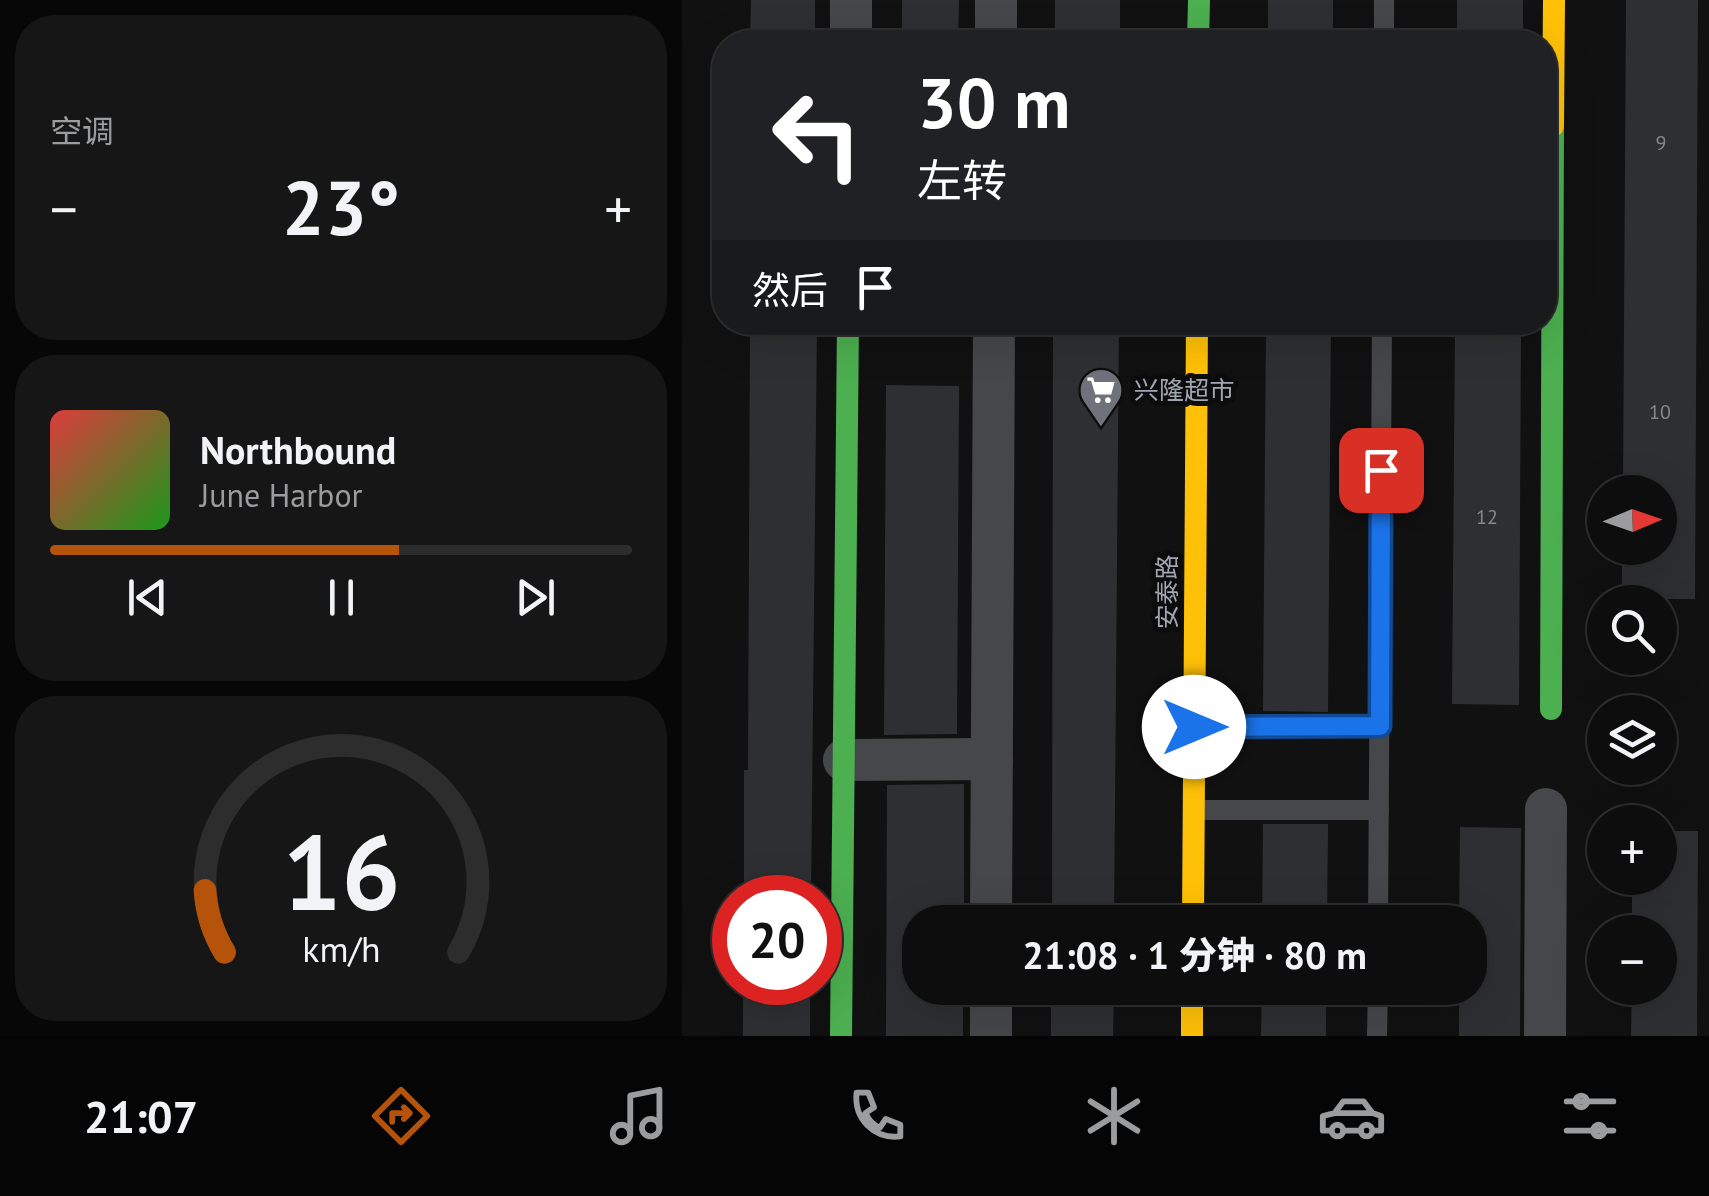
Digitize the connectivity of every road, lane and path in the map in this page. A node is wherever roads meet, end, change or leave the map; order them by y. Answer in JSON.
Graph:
{"nodes":[{"id":1,"x":851,"y":0,"type":"edge"},
{"id":2,"x":996,"y":0,"type":"edge"},
{"id":3,"x":1198,"y":0,"type":"edge"},
{"id":4,"x":1384,"y":0,"type":"edge"},
{"id":5,"x":1554,"y":0,"type":"edge"},
{"id":6,"x":850,"y":30,"type":"edge"},
{"id":7,"x":996,"y":30,"type":"edge"},
{"id":8,"x":1198,"y":30,"type":"edge"},
{"id":9,"x":1384,"y":30,"type":"edge"},
{"id":10,"x":1554,"y":30,"type":"edge"},
{"id":11,"x":848,"y":335,"type":"edge"},
{"id":12,"x":994,"y":335,"type":"edge"},
{"id":13,"x":1196,"y":335,"type":"edge"},
{"id":14,"x":1382,"y":335,"type":"edge"},
{"id":15,"x":1553,"y":335,"type":"edge"},
{"id":16,"x":1551,"y":709,"type":"dead end"},
{"id":17,"x":1380,"y":726,"type":"junction"},
{"id":18,"x":1194,"y":727,"type":"junction"},
{"id":19,"x":992,"y":759,"type":"junction"},
{"id":20,"x":844,"y":760,"type":"junction"},
{"id":21,"x":1546,"y":808,"type":"dead end"},
{"id":22,"x":1194,"y":810,"type":"junction"},
{"id":23,"x":1379,"y":810,"type":"junction"},
{"id":24,"x":991,"y":905,"type":"edge"},
{"id":25,"x":1193,"y":905,"type":"edge"},
{"id":26,"x":1378,"y":905,"type":"edge"},
{"id":27,"x":991,"y":1005,"type":"edge"},
{"id":28,"x":1192,"y":1005,"type":"edge"},
{"id":29,"x":1378,"y":1005,"type":"edge"},
{"id":30,"x":841,"y":1036,"type":"edge"},
{"id":31,"x":991,"y":1036,"type":"edge"},
{"id":32,"x":1192,"y":1036,"type":"edge"},
{"id":33,"x":1377,"y":1036,"type":"edge"},
{"id":34,"x":1545,"y":1036,"type":"edge"}],
"edges":[{"from":1,"to":6,"type":"street"},
{"from":2,"to":7,"type":"street"},
{"from":3,"to":8,"type":"street"},
{"from":4,"to":9,"type":"lane"},
{"from":5,"to":10,"type":"street"},
{"from":11,"to":20,"type":"street"},
{"from":12,"to":19,"type":"street"},
{"from":13,"to":18,"type":"street","name":"安泰路"},
{"from":14,"to":17,"type":"lane"},
{"from":15,"to":16,"type":"street"},
{"from":17,"to":18,"type":"lane"},
{"from":17,"to":23,"type":"lane"},
{"from":18,"to":22,"type":"street","name":"安泰路"},
{"from":19,"to":20,"type":"street"},
{"from":19,"to":24,"type":"street"},
{"from":20,"to":30,"type":"street"},
{"from":21,"to":34,"type":"street"},
{"from":22,"to":23,"type":"lane"},
{"from":22,"to":25,"type":"street","name":"安泰路"},
{"from":23,"to":26,"type":"lane"},
{"from":27,"to":31,"type":"street"},
{"from":28,"to":32,"type":"street"},
{"from":29,"to":33,"type":"lane"}]}
